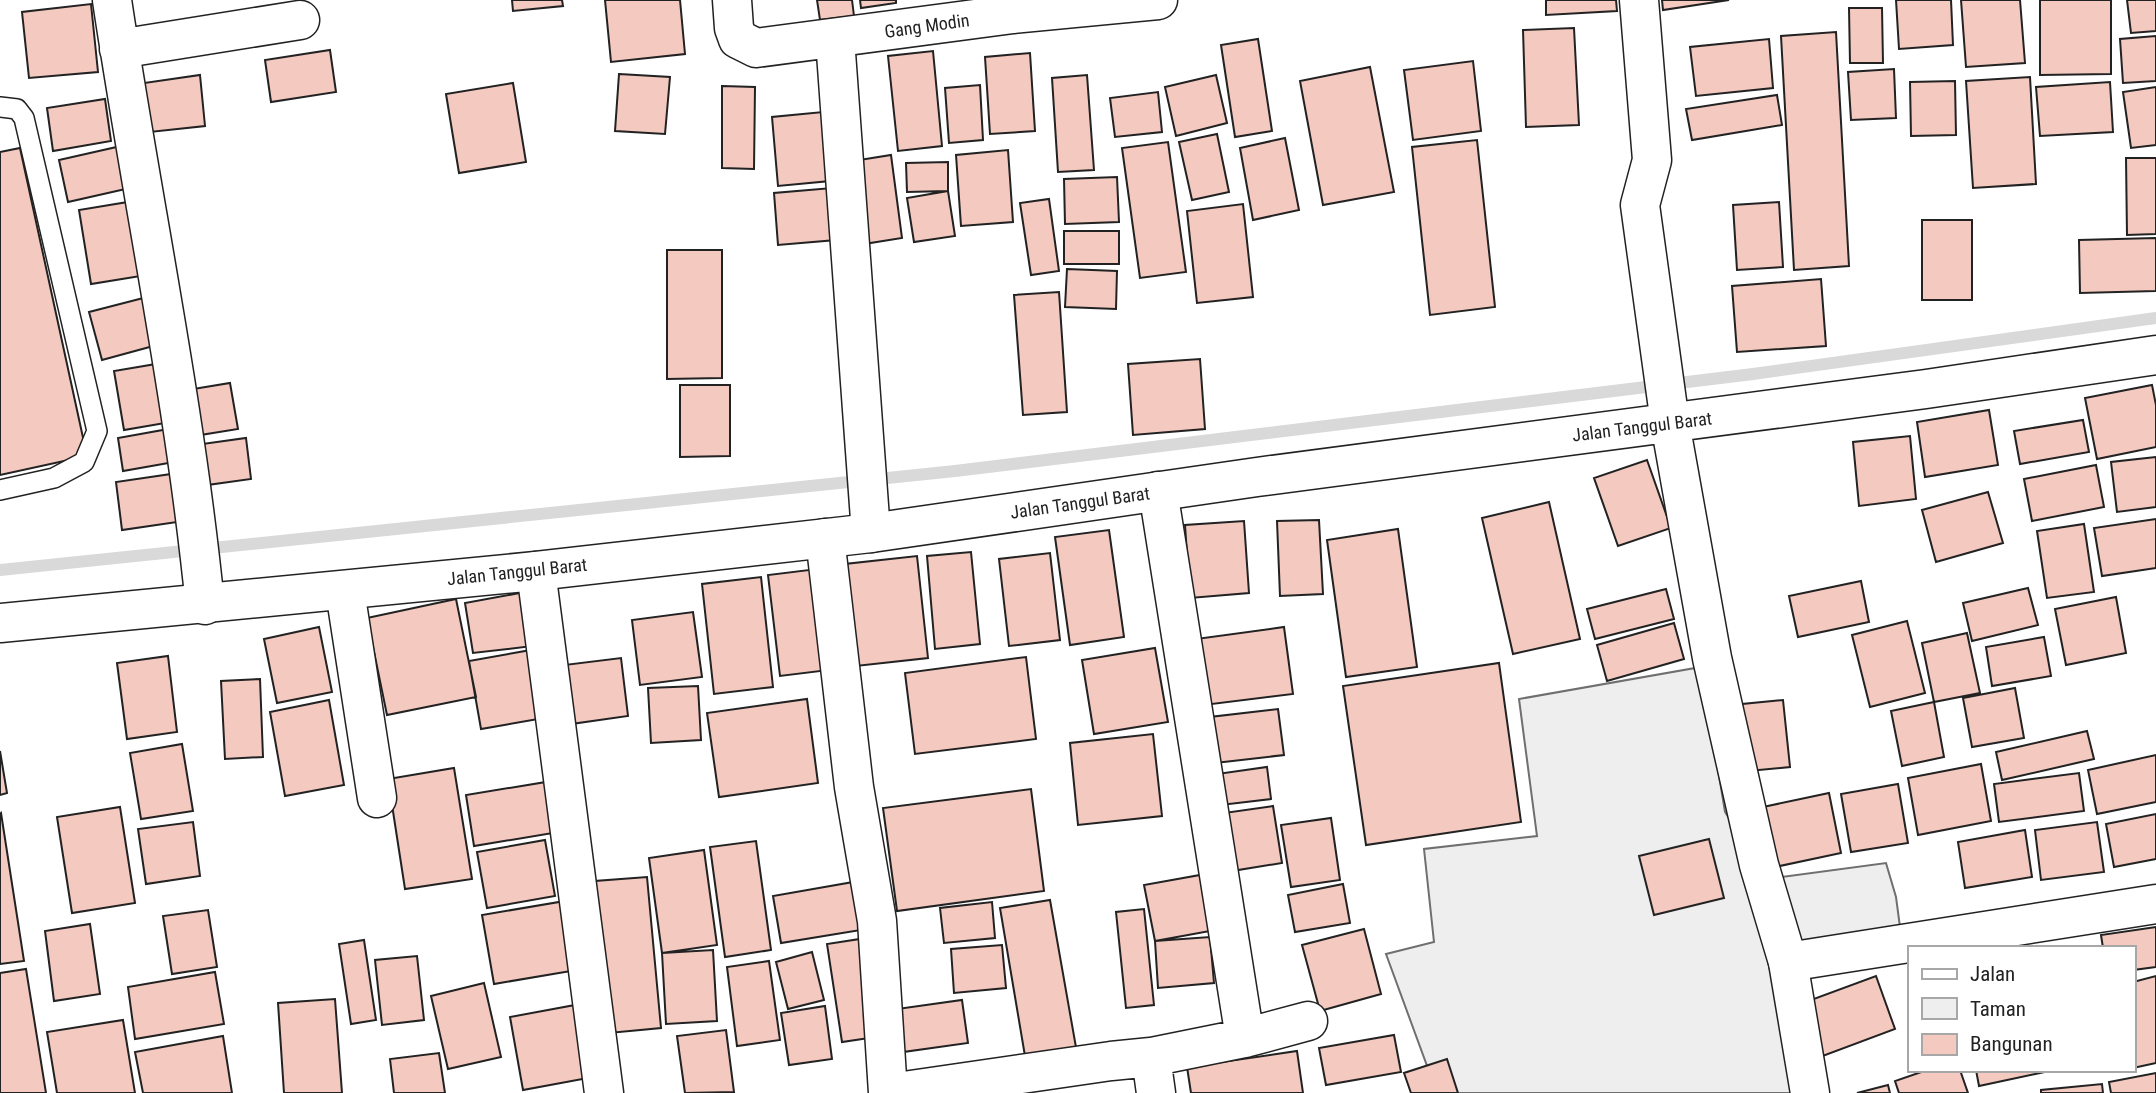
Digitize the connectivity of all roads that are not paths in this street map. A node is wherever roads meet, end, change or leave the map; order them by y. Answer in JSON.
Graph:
{"nodes":[{"id":1,"x":112,"y":0,"type":"edge"},
{"id":2,"x":732,"y":0,"type":"edge"},
{"id":3,"x":1158,"y":0,"type":"edge"},
{"id":4,"x":1639,"y":0,"type":"edge"},
{"id":5,"x":300,"y":20,"type":"dead end"},
{"id":6,"x":835,"y":39,"type":"junction"},
{"id":7,"x":119,"y":49,"type":"junction"},
{"id":8,"x":0,"y":107,"type":"edge"},
{"id":9,"x":2156,"y":355,"type":"edge"},
{"id":10,"x":1670,"y":423,"type":"junction"},
{"id":11,"x":0,"y":490,"type":"edge"},
{"id":12,"x":1158,"y":491,"type":"junction"},
{"id":13,"x":871,"y":519,"type":"junction"},
{"id":14,"x":825,"y":538,"type":"junction"},
{"id":15,"x":536,"y":571,"type":"junction"},
{"id":16,"x":345,"y":591,"type":"junction"},
{"id":17,"x":205,"y":605,"type":"junction"},
{"id":18,"x":0,"y":623,"type":"edge"},
{"id":19,"x":377,"y":798,"type":"dead end"},
{"id":20,"x":2156,"y":904,"type":"edge"},
{"id":21,"x":1788,"y":962,"type":"junction"},
{"id":22,"x":1308,"y":1021,"type":"dead end"},
{"id":23,"x":1245,"y":1038,"type":"junction"},
{"id":24,"x":1153,"y":1075,"type":"edge"},
{"id":25,"x":604,"y":1093,"type":"edge"},
{"id":26,"x":889,"y":1093,"type":"edge"},
{"id":27,"x":1810,"y":1093,"type":"edge"}],
"edges":[{"from":1,"to":7,"type":"street"},
{"from":2,"to":6,"type":"street","name":"Gang Modin"},
{"from":3,"to":6,"type":"street","name":"Gang Modin"},
{"from":4,"to":10,"type":"street"},
{"from":5,"to":7,"type":"street"},
{"from":6,"to":13,"type":"street"},
{"from":7,"to":17,"type":"street"},
{"from":8,"to":11,"type":"lane"},
{"from":9,"to":10,"type":"street","name":"Jalan Tanggul Barat"},
{"from":10,"to":12,"type":"street","name":"Jalan Tanggul Barat"},
{"from":10,"to":21,"type":"street"},
{"from":12,"to":13,"type":"street","name":"Jalan Tanggul Barat"},
{"from":12,"to":23,"type":"street"},
{"from":13,"to":14,"type":"street","name":"Jalan Tanggul Barat"},
{"from":14,"to":15,"type":"street","name":"Jalan Tanggul Barat"},
{"from":14,"to":26,"type":"street"},
{"from":15,"to":16,"type":"street","name":"Jalan Tanggul Barat"},
{"from":15,"to":25,"type":"street"},
{"from":16,"to":17,"type":"street","name":"Jalan Tanggul Barat"},
{"from":16,"to":19,"type":"street"},
{"from":17,"to":18,"type":"street","name":"Jalan Tanggul Barat"},
{"from":20,"to":21,"type":"street"},
{"from":21,"to":27,"type":"street"},
{"from":22,"to":23,"type":"street"},
{"from":23,"to":24,"type":"street"},
{"from":24,"to":26,"type":"street"}]}
